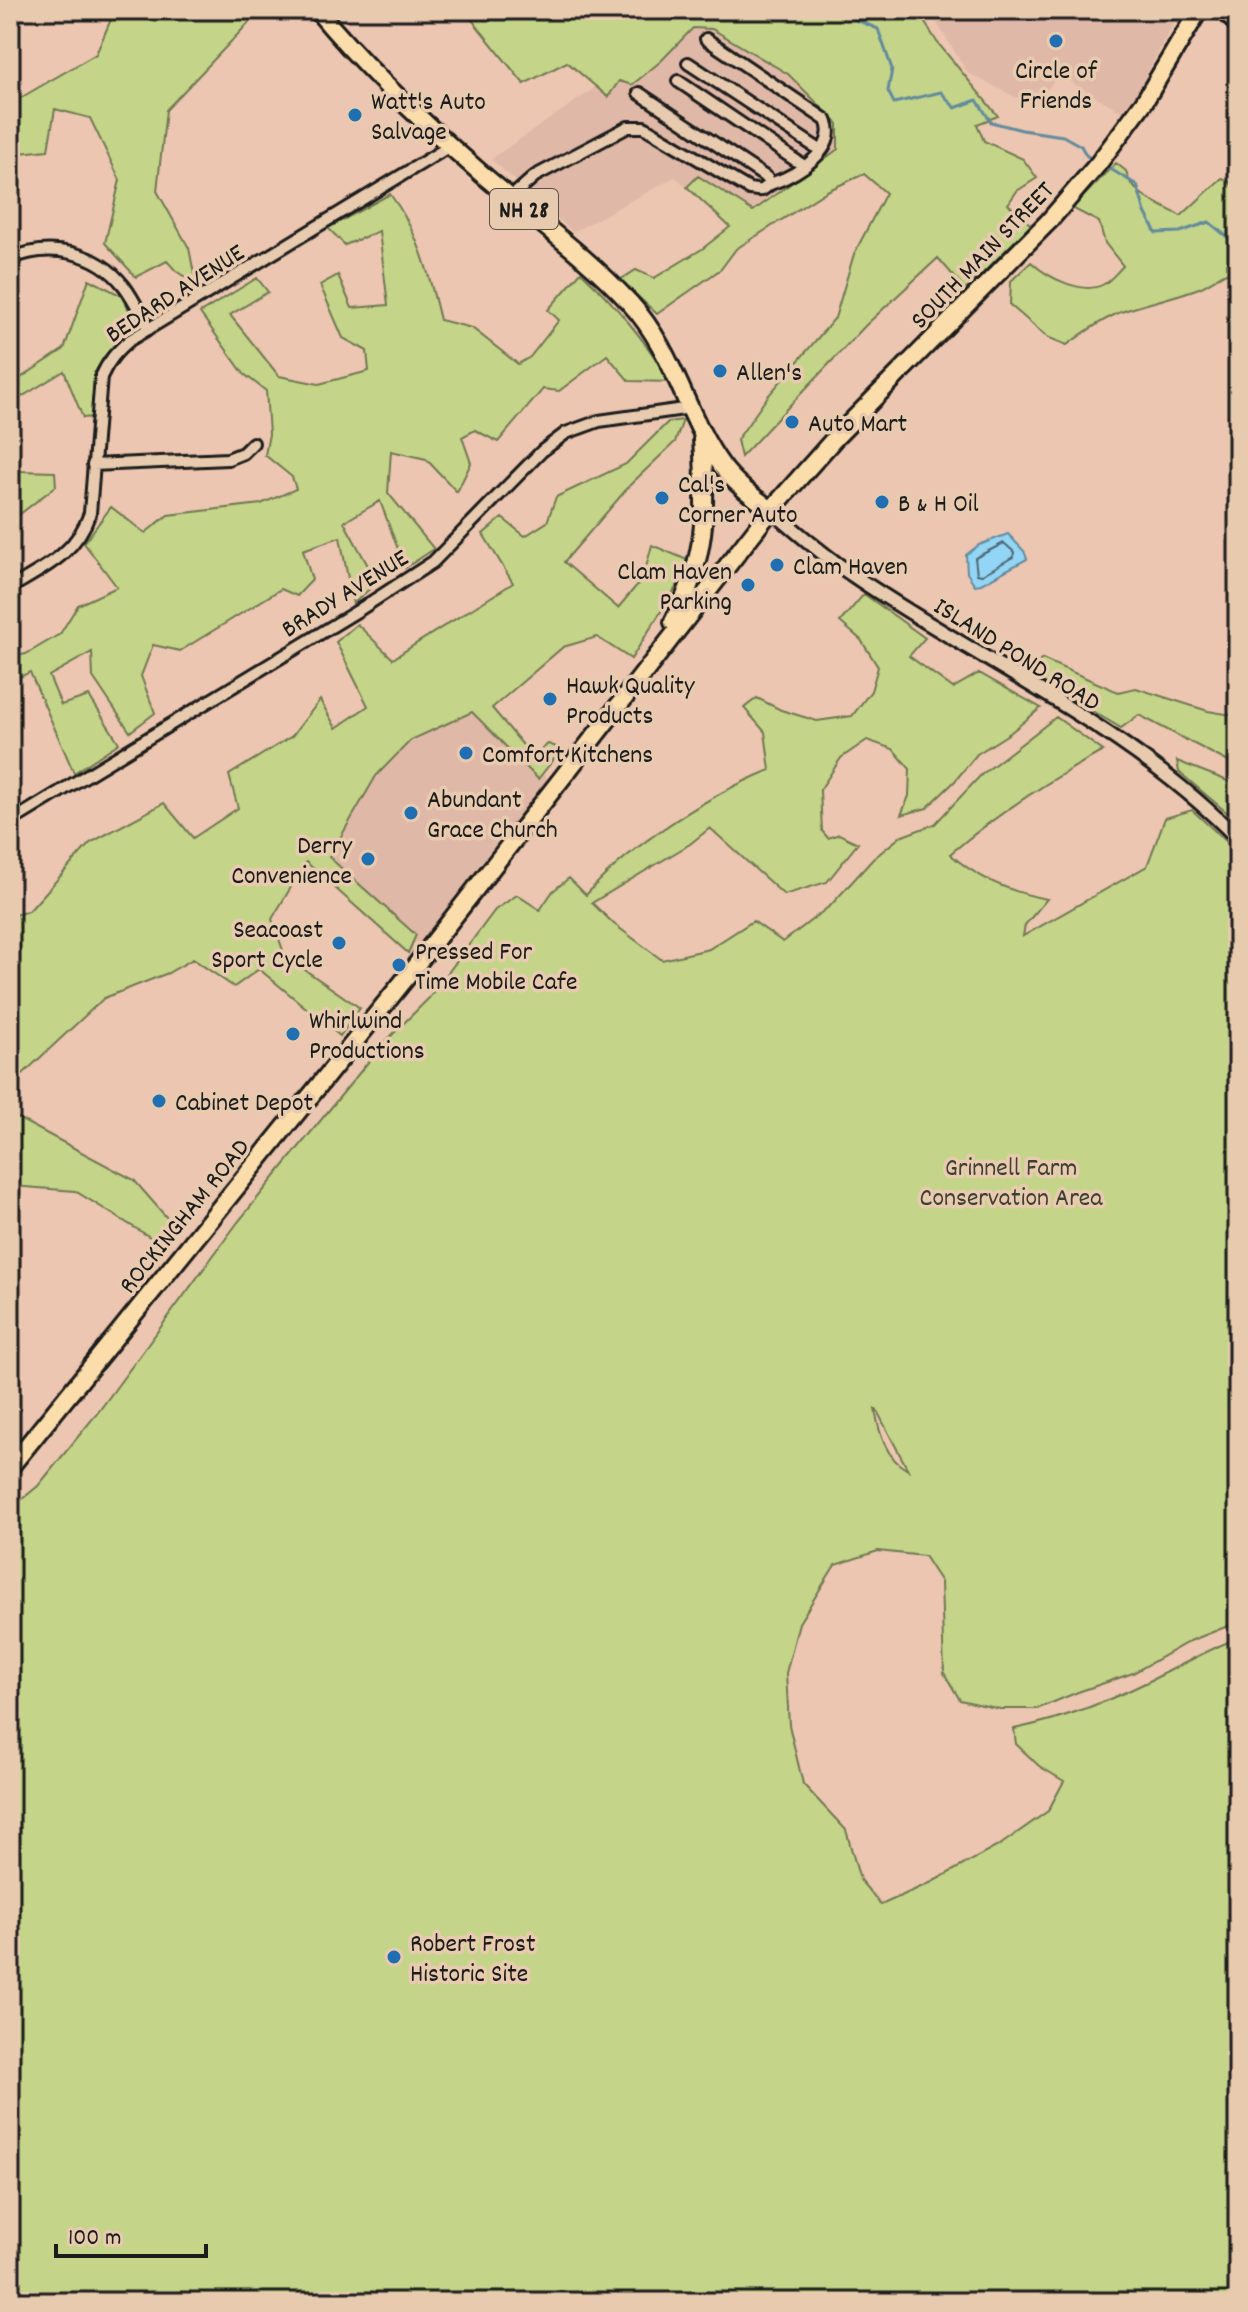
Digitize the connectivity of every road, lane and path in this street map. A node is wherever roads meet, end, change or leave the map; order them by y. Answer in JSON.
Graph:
{"nodes":[{"id":1,"x":317,"y":10,"type":"edge"},
{"id":2,"x":1199,"y":10,"type":"edge"},
{"id":3,"x":1219,"y":10,"type":"edge"},
{"id":4,"x":1238,"y":29,"type":"edge"},
{"id":5,"x":706,"y":39,"type":"dead end"},
{"id":6,"x":688,"y":63,"type":"dead end"},
{"id":7,"x":678,"y":81,"type":"dead end"},
{"id":8,"x":639,"y":93,"type":"dead end"},
{"id":9,"x":450,"y":146,"type":"junction"},
{"id":10,"x":820,"y":150,"type":"junction"},
{"id":11,"x":804,"y":166,"type":"junction"},
{"id":12,"x":771,"y":183,"type":"junction"},
{"id":13,"x":510,"y":198,"type":"junction"},
{"id":14,"x":10,"y":259,"type":"edge"},
{"id":15,"x":149,"y":329,"type":"junction"},
{"id":16,"x":691,"y":408,"type":"junction"},
{"id":17,"x":701,"y":430,"type":"junction"},
{"id":18,"x":253,"y":443,"type":"dead end"},
{"id":19,"x":93,"y":465,"type":"junction"},
{"id":20,"x":771,"y":510,"type":"junction"},
{"id":21,"x":10,"y":588,"type":"edge"},
{"id":22,"x":655,"y":657,"type":"junction"},
{"id":23,"x":10,"y":822,"type":"edge"},
{"id":24,"x":1238,"y":839,"type":"edge"},
{"id":25,"x":10,"y":1467,"type":"edge"}],
"edges":[{"from":1,"to":9,"type":"main road","number":"NH 28"},
{"from":2,"to":20,"type":"main road","name":"SOUTH MAIN STREET"},
{"from":3,"to":4,"type":"street"},
{"from":5,"to":10,"type":"street"},
{"from":6,"to":10,"type":"street"},
{"from":7,"to":11,"type":"street"},
{"from":8,"to":12,"type":"street"},
{"from":9,"to":13,"type":"main road","number":"NH 28"},
{"from":9,"to":15,"type":"street","name":"BEDARD AVENUE"},
{"from":10,"to":11,"type":"street"},
{"from":11,"to":12,"type":"street"},
{"from":12,"to":13,"type":"street"},
{"from":13,"to":16,"type":"main road","number":"NH 28"},
{"from":14,"to":15,"type":"street"},
{"from":15,"to":19,"type":"street","name":"BEDARD AVENUE"},
{"from":16,"to":17,"type":"main road","number":"NH 28"},
{"from":16,"to":23,"type":"street","name":"BRADY AVENUE"},
{"from":17,"to":20,"type":"main road","number":"NH 28"},
{"from":17,"to":22,"type":"main road","number":"NH 28"},
{"from":18,"to":19,"type":"street"},
{"from":19,"to":21,"type":"street","name":"BEDARD AVENUE"},
{"from":20,"to":22,"type":"main road","name":"ROCKINGHAM ROAD","number":"NH 28"},
{"from":20,"to":24,"type":"street","name":"ISLAND POND ROAD"},
{"from":22,"to":25,"type":"main road","name":"ROCKINGHAM ROAD","number":"NH 28"}]}
